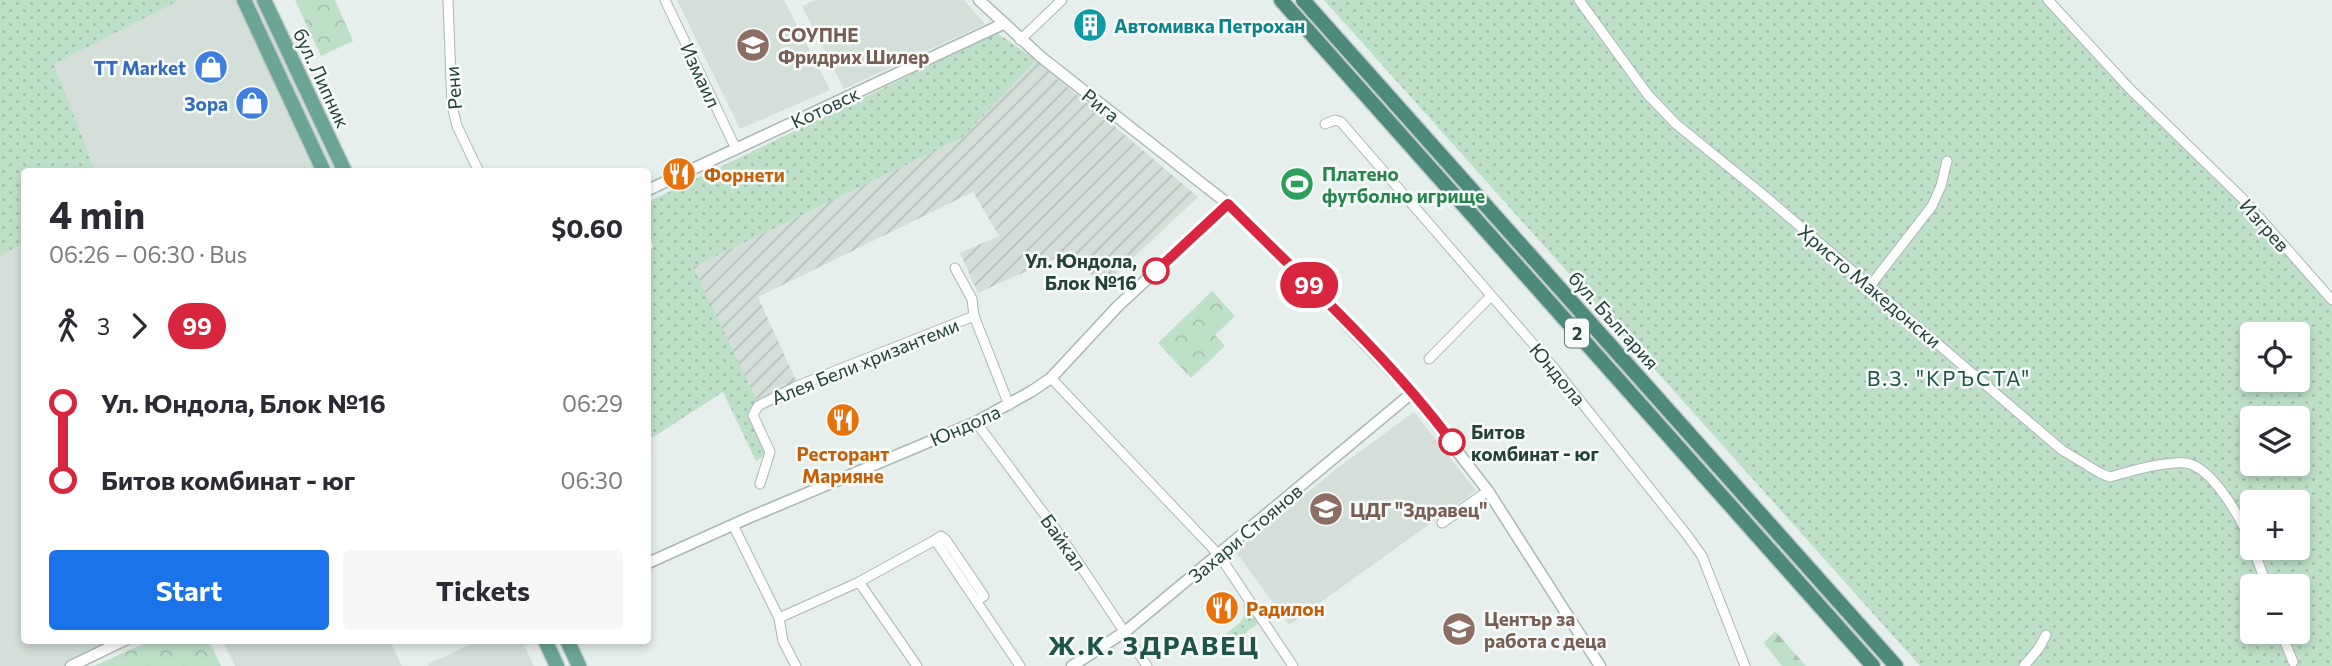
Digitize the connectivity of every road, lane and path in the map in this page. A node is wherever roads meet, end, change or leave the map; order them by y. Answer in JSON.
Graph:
{"nodes":[{"id":1,"x":244,"y":0,"type":"edge"},
{"id":2,"x":264,"y":0,"type":"edge"},
{"id":3,"x":448,"y":0,"type":"edge"},
{"id":4,"x":665,"y":0,"type":"edge"},
{"id":5,"x":979,"y":0,"type":"edge"},
{"id":6,"x":1062,"y":0,"type":"edge"},
{"id":7,"x":1281,"y":0,"type":"edge"},
{"id":8,"x":1303,"y":0,"type":"edge"},
{"id":9,"x":1579,"y":0,"type":"edge"},
{"id":10,"x":2048,"y":0,"type":"edge"},
{"id":11,"x":1003,"y":24,"type":"junction"},
{"id":12,"x":1020,"y":40,"type":"junction"},
{"id":13,"x":1325,"y":124,"type":"dead end"},
{"id":14,"x":736,"y":149,"type":"junction"},
{"id":15,"x":1947,"y":161,"type":"dead end"},
{"id":16,"x":322,"y":168,"type":"edge"},
{"id":17,"x":343,"y":168,"type":"edge"},
{"id":18,"x":477,"y":168,"type":"edge"},
{"id":19,"x":651,"y":189,"type":"edge"},
{"id":20,"x":1228,"y":204,"type":"junction"},
{"id":21,"x":955,"y":268,"type":"dead end"},
{"id":22,"x":1870,"y":286,"type":"junction"},
{"id":23,"x":1491,"y":296,"type":"junction"},
{"id":24,"x":2332,"y":300,"type":"edge"},
{"id":25,"x":974,"y":316,"type":"junction"},
{"id":26,"x":1429,"y":359,"type":"dead end"},
{"id":27,"x":1051,"y":377,"type":"junction"},
{"id":28,"x":1412,"y":393,"type":"junction"},
{"id":29,"x":1009,"y":405,"type":"junction"},
{"id":30,"x":976,"y":422,"type":"junction"},
{"id":31,"x":760,"y":484,"type":"dead end"},
{"id":32,"x":1488,"y":491,"type":"junction"},
{"id":33,"x":2240,"y":519,"type":"edge"},
{"id":34,"x":1442,"y":523,"type":"dead end"},
{"id":35,"x":733,"y":525,"type":"junction"},
{"id":36,"x":1219,"y":555,"type":"junction"},
{"id":37,"x":651,"y":562,"type":"edge"},
{"id":38,"x":859,"y":582,"type":"junction"},
{"id":39,"x":779,"y":618,"type":"junction"},
{"id":40,"x":1126,"y":631,"type":"junction"},
{"id":41,"x":2046,"y":635,"type":"dead end"},
{"id":42,"x":117,"y":644,"type":"edge"},
{"id":43,"x":547,"y":644,"type":"edge"},
{"id":44,"x":569,"y":644,"type":"edge"},
{"id":45,"x":2286,"y":644,"type":"edge"},
{"id":46,"x":2293,"y":662,"type":"dead end"},
{"id":47,"x":71,"y":666,"type":"edge"},
{"id":48,"x":557,"y":666,"type":"edge"},
{"id":49,"x":579,"y":666,"type":"edge"},
{"id":50,"x":796,"y":666,"type":"edge"},
{"id":51,"x":917,"y":666,"type":"edge"},
{"id":52,"x":1020,"y":666,"type":"edge"},
{"id":53,"x":1072,"y":666,"type":"edge"},
{"id":54,"x":1147,"y":666,"type":"edge"},
{"id":55,"x":1293,"y":666,"type":"edge"},
{"id":56,"x":1600,"y":666,"type":"edge"},
{"id":57,"x":1745,"y":666,"type":"edge"},
{"id":58,"x":1873,"y":666,"type":"edge"},
{"id":59,"x":1896,"y":666,"type":"edge"},
{"id":60,"x":2024,"y":666,"type":"edge"}],
"edges":[{"from":1,"to":16,"type":"main road","name":"бул. Липник"},
{"from":2,"to":17,"type":"main road","name":"бул. Липник"},
{"from":3,"to":18,"type":"street","name":"Рени"},
{"from":4,"to":14,"type":"street","name":"Измаил"},
{"from":5,"to":11,"type":"street","name":"Рига"},
{"from":6,"to":12,"type":"street"},
{"from":7,"to":58,"type":"highway","name":"бул. България","number":"2"},
{"from":8,"to":59,"type":"highway","name":"бул. България","number":"2"},
{"from":9,"to":22,"type":"street","name":"Христо Македонски"},
{"from":10,"to":24,"type":"street","name":"Изгрев"},
{"from":11,"to":12,"type":"street","name":"Рига"},
{"from":11,"to":14,"type":"street","name":"Котовск"},
{"from":12,"to":20,"type":"street","name":"Рига"},
{"from":13,"to":23,"type":"street","name":"Юндола"},
{"from":14,"to":19,"type":"street","name":"Котовск"},
{"from":15,"to":22,"type":"street"},
{"from":20,"to":27,"type":"street","name":"Юндола"},
{"from":20,"to":28,"type":"street","name":"Рига"},
{"from":21,"to":25,"type":"street"},
{"from":22,"to":33,"type":"street","name":"Христо Македонски"},
{"from":23,"to":26,"type":"street"},
{"from":23,"to":57,"type":"street","name":"Юндола"},
{"from":25,"to":29,"type":"street"},
{"from":25,"to":31,"type":"street","name":"Алея Бели хризантеми"},
{"from":27,"to":29,"type":"street","name":"Юндола"},
{"from":27,"to":36,"type":"street"},
{"from":28,"to":32,"type":"street","name":"Рига"},
{"from":28,"to":36,"type":"street","name":"Захари Стоянов"},
{"from":29,"to":30,"type":"street","name":"Юндола"},
{"from":30,"to":35,"type":"street","name":"Юндола"},
{"from":30,"to":40,"type":"street","name":"Байкал"},
{"from":32,"to":34,"type":"street"},
{"from":32,"to":56,"type":"street","name":"Рига"},
{"from":35,"to":37,"type":"street","name":"Юндола"},
{"from":35,"to":39,"type":"street"},
{"from":36,"to":40,"type":"street","name":"Захари Стоянов"},
{"from":36,"to":55,"type":"street"},
{"from":38,"to":39,"type":"street"},
{"from":38,"to":51,"type":"street"},
{"from":38,"to":52,"type":"street"},
{"from":39,"to":50,"type":"street"},
{"from":40,"to":53,"type":"street","name":"Захари Стоянов"},
{"from":40,"to":54,"type":"street","name":"Байкал"},
{"from":41,"to":60,"type":"street"},
{"from":42,"to":47,"type":"street"},
{"from":43,"to":48,"type":"main road"},
{"from":44,"to":49,"type":"main road"},
{"from":45,"to":46,"type":"street"}]}
